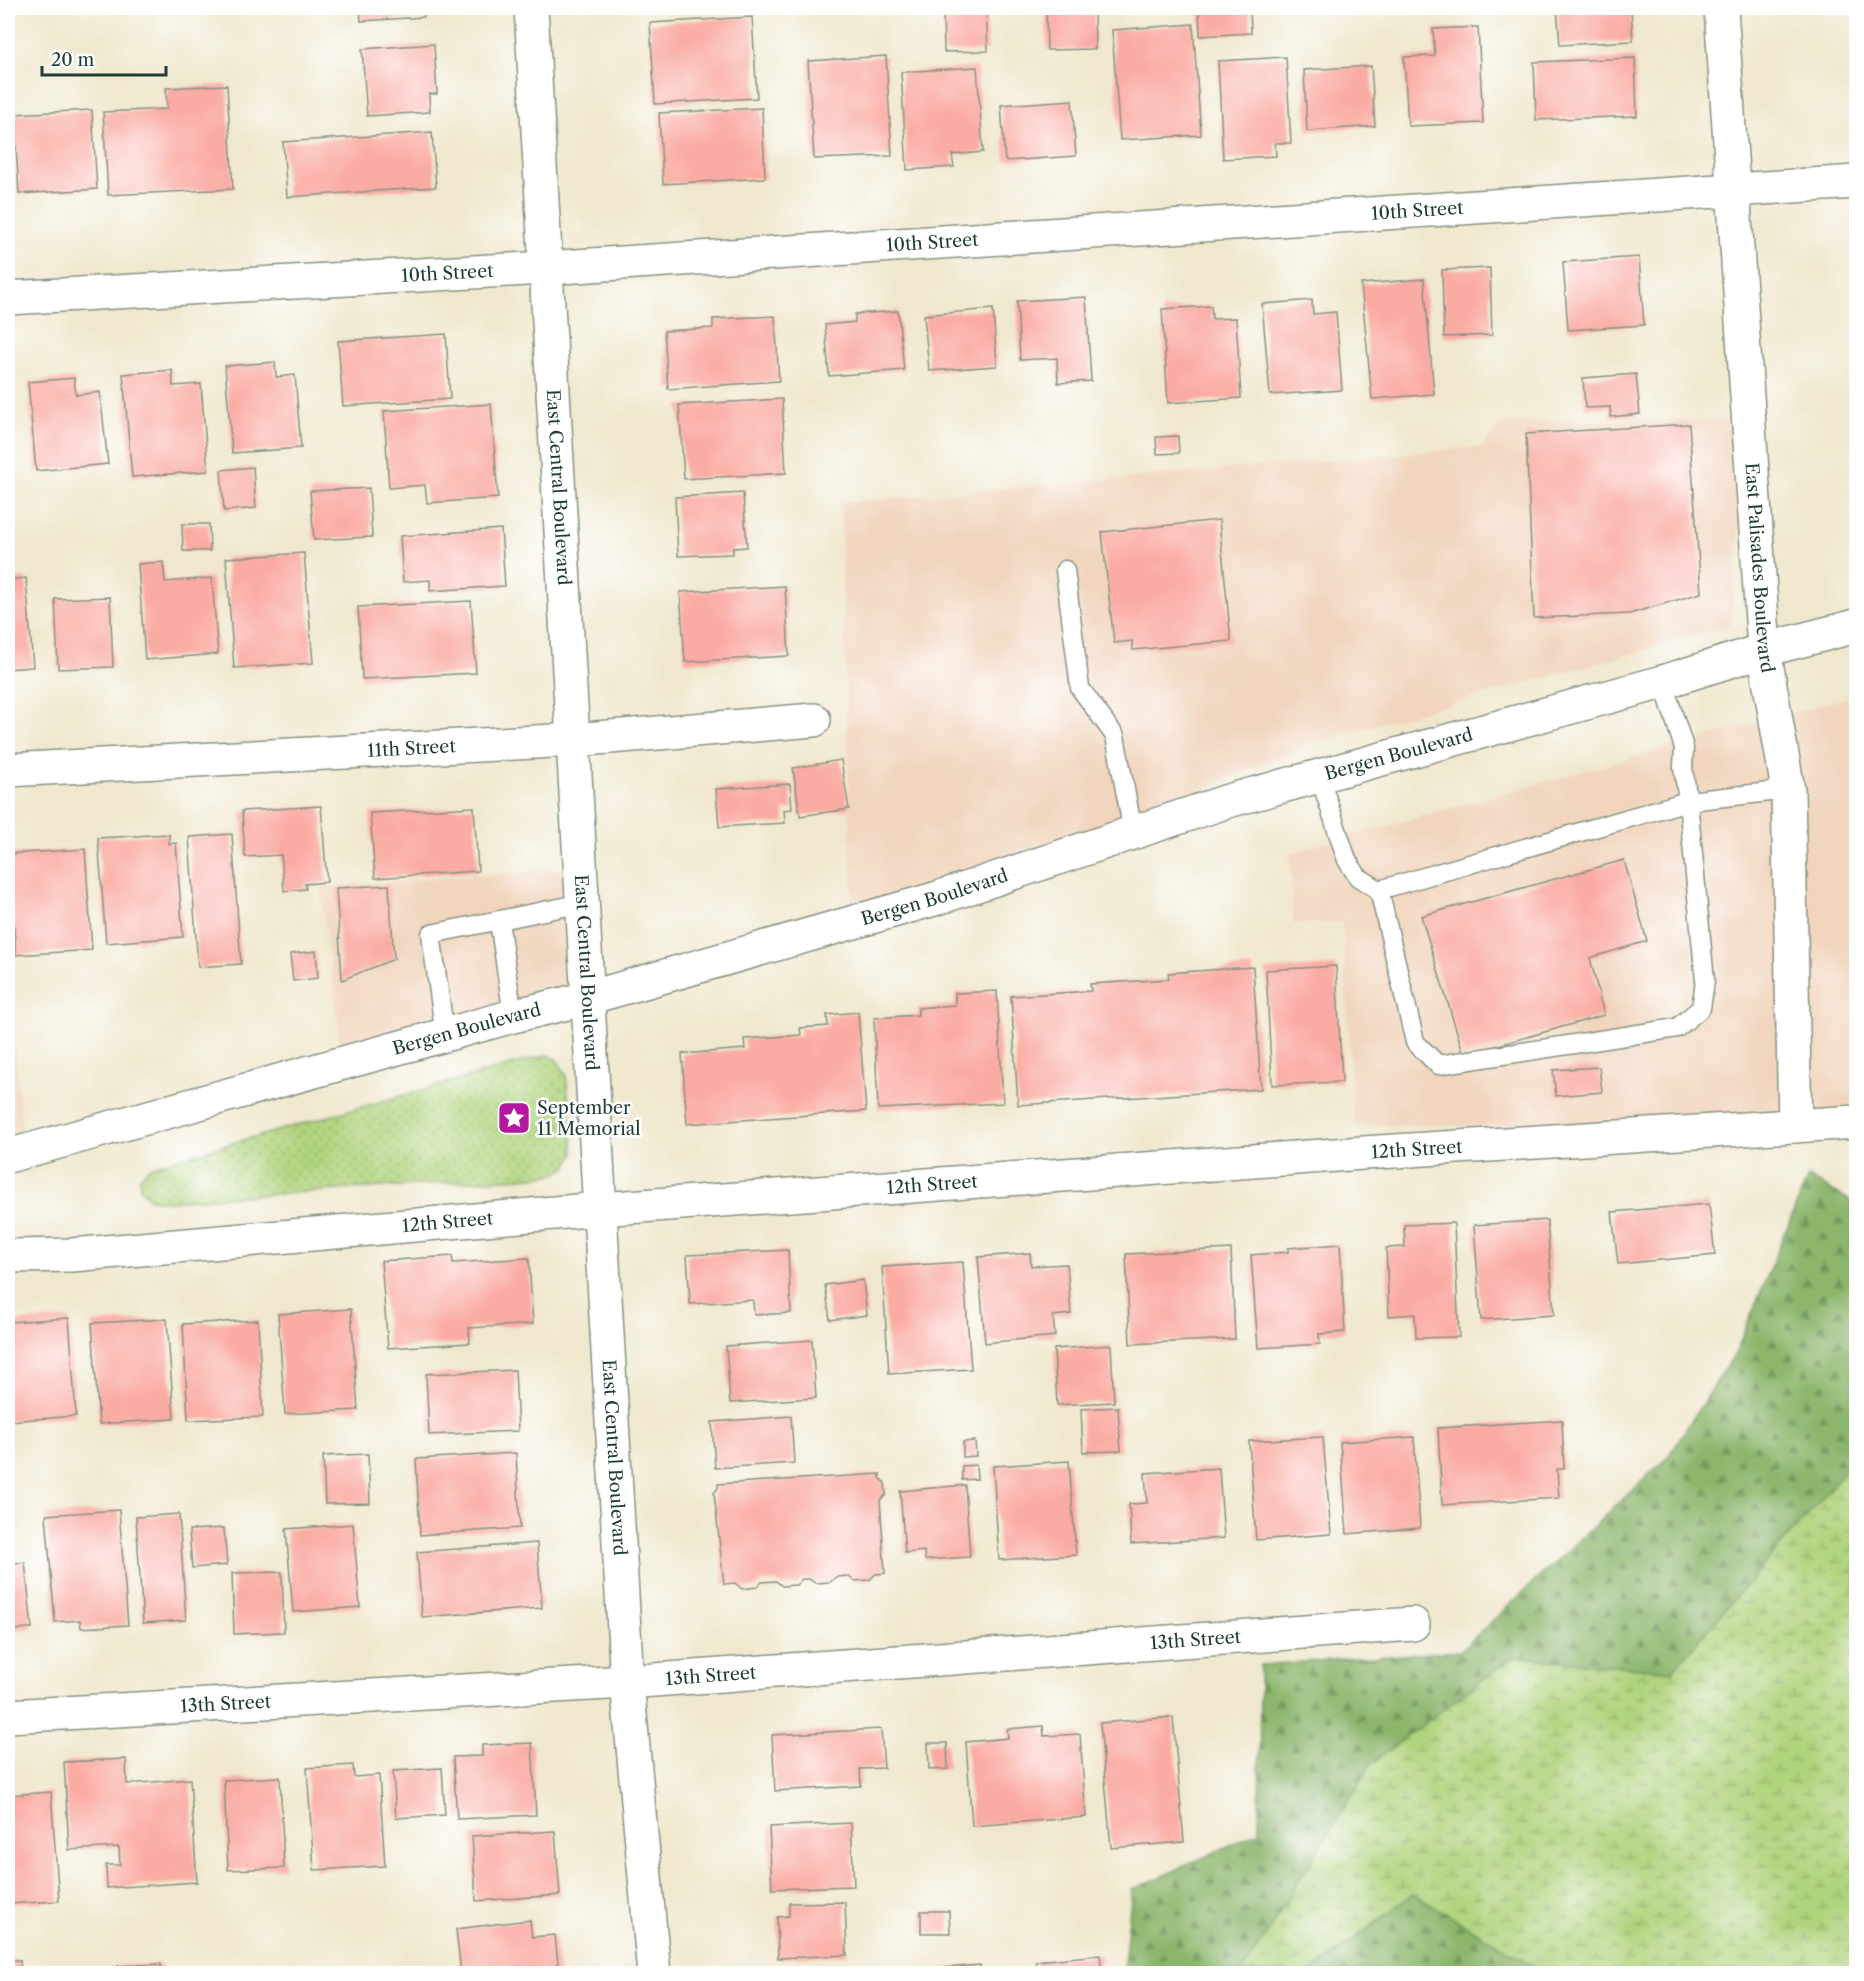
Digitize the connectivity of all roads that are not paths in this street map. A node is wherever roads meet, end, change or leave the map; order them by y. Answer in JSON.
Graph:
{"nodes":[{"id":1,"x":531,"y":8,"type":"edge"},
{"id":2,"x":1721,"y":8,"type":"edge"},
{"id":3,"x":1857,"y":182,"type":"edge"},
{"id":4,"x":1734,"y":191,"type":"junction"},
{"id":5,"x":545,"y":268,"type":"junction"},
{"id":6,"x":8,"y":298,"type":"edge"},
{"id":7,"x":1065,"y":570,"type":"dead end"},
{"id":8,"x":1857,"y":626,"type":"edge"},
{"id":9,"x":1764,"y":650,"type":"junction"},
{"id":10,"x":1663,"y":682,"type":"junction"},
{"id":11,"x":814,"y":720,"type":"dead end"},
{"id":12,"x":573,"y":740,"type":"junction"},
{"id":13,"x":8,"y":770,"type":"edge"},
{"id":14,"x":1319,"y":775,"type":"junction"},
{"id":15,"x":1788,"y":790,"type":"junction"},
{"id":16,"x":1688,"y":801,"type":"junction"},
{"id":17,"x":1133,"y":832,"type":"junction"},
{"id":18,"x":1380,"y":890,"type":"junction"},
{"id":19,"x":583,"y":903,"type":"junction"},
{"id":20,"x":499,"y":921,"type":"junction"},
{"id":21,"x":588,"y":998,"type":"junction"},
{"id":22,"x":513,"y":1016,"type":"junction"},
{"id":23,"x":445,"y":1036,"type":"junction"},
{"id":24,"x":1857,"y":1122,"type":"edge"},
{"id":25,"x":1796,"y":1126,"type":"junction"},
{"id":26,"x":8,"y":1156,"type":"edge"},
{"id":27,"x":600,"y":1209,"type":"junction"},
{"id":28,"x":8,"y":1256,"type":"edge"},
{"id":29,"x":1413,"y":1624,"type":"dead end"},
{"id":30,"x":627,"y":1682,"type":"junction"},
{"id":31,"x":8,"y":1716,"type":"edge"},
{"id":32,"x":654,"y":1974,"type":"edge"}],
"edges":[{"from":1,"to":5,"type":"street","name":"East Central Boulevard"},
{"from":2,"to":4,"type":"street","name":"East Palisades Boulevard"},
{"from":3,"to":4,"type":"street","name":"10th Street"},
{"from":4,"to":5,"type":"street","name":"10th Street"},
{"from":4,"to":9,"type":"street","name":"East Palisades Boulevard"},
{"from":5,"to":6,"type":"street","name":"10th Street"},
{"from":5,"to":12,"type":"street","name":"East Central Boulevard"},
{"from":7,"to":17,"type":"lane"},
{"from":8,"to":9,"type":"street","name":"Bergen Boulevard"},
{"from":9,"to":10,"type":"street","name":"Bergen Boulevard"},
{"from":9,"to":15,"type":"street","name":"East Palisades Boulevard"},
{"from":10,"to":14,"type":"street","name":"Bergen Boulevard"},
{"from":10,"to":16,"type":"lane"},
{"from":11,"to":12,"type":"street","name":"11th Street"},
{"from":12,"to":13,"type":"street","name":"11th Street"},
{"from":12,"to":19,"type":"street","name":"East Central Boulevard"},
{"from":14,"to":17,"type":"street","name":"Bergen Boulevard"},
{"from":14,"to":18,"type":"lane"},
{"from":15,"to":16,"type":"lane"},
{"from":15,"to":25,"type":"street","name":"East Palisades Boulevard"},
{"from":16,"to":18,"type":"lane"},
{"from":16,"to":18,"type":"lane"},
{"from":17,"to":21,"type":"street","name":"Bergen Boulevard"},
{"from":19,"to":20,"type":"lane"},
{"from":19,"to":21,"type":"street","name":"East Central Boulevard"},
{"from":20,"to":22,"type":"lane"},
{"from":20,"to":23,"type":"lane"},
{"from":21,"to":22,"type":"street","name":"Bergen Boulevard"},
{"from":21,"to":27,"type":"street","name":"East Central Boulevard"},
{"from":22,"to":23,"type":"street","name":"Bergen Boulevard"},
{"from":23,"to":26,"type":"street","name":"Bergen Boulevard"},
{"from":24,"to":25,"type":"street","name":"12th Street"},
{"from":25,"to":27,"type":"street","name":"12th Street"},
{"from":27,"to":28,"type":"street","name":"12th Street"},
{"from":27,"to":30,"type":"street","name":"East Central Boulevard"},
{"from":29,"to":30,"type":"street","name":"13th Street"},
{"from":30,"to":31,"type":"street","name":"13th Street"},
{"from":30,"to":32,"type":"street","name":"East Central Boulevard"}]}
